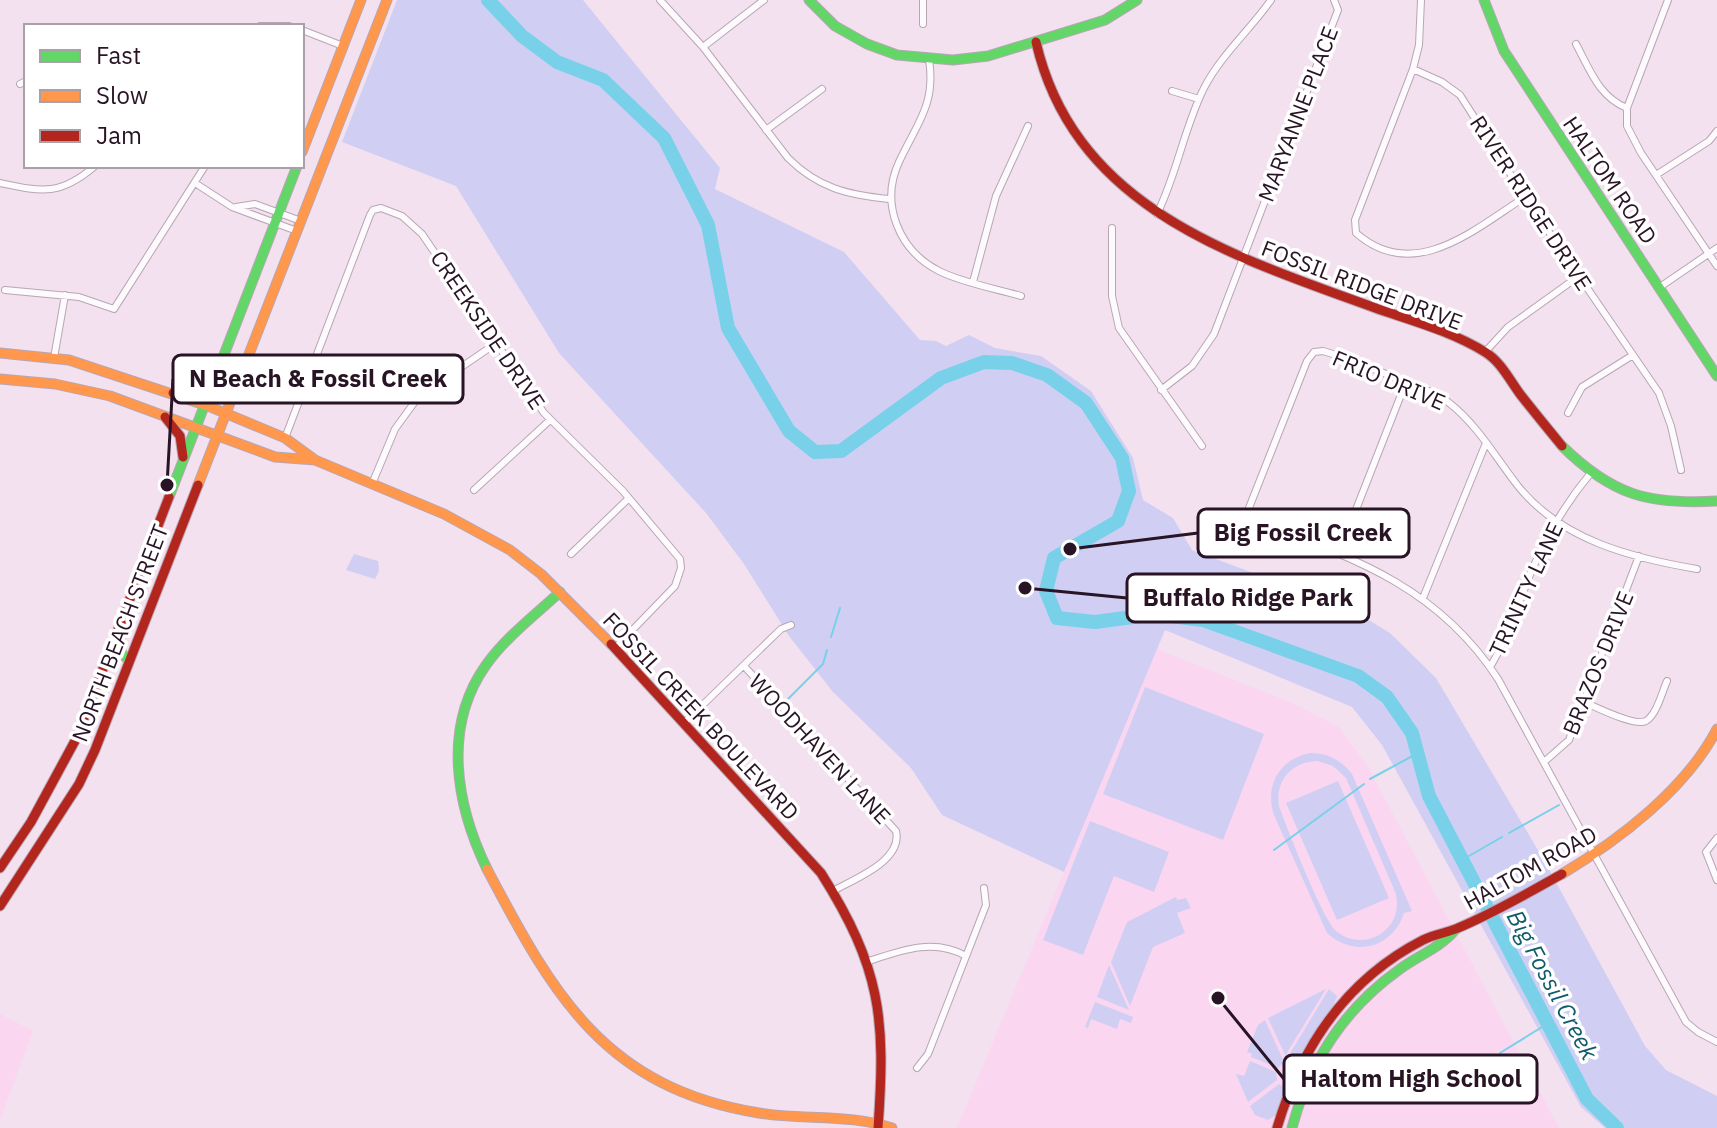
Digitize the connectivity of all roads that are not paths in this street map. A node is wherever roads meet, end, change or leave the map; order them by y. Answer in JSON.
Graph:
{"nodes":[{"id":1,"x":361,"y":0,"type":"edge"},
{"id":2,"x":386,"y":0,"type":"edge"},
{"id":3,"x":660,"y":0,"type":"edge"},
{"id":4,"x":764,"y":0,"type":"edge"},
{"id":5,"x":809,"y":0,"type":"edge"},
{"id":6,"x":923,"y":0,"type":"edge"},
{"id":7,"x":1137,"y":0,"type":"edge"},
{"id":8,"x":1271,"y":0,"type":"edge"},
{"id":9,"x":1334,"y":0,"type":"edge"},
{"id":10,"x":1421,"y":0,"type":"edge"},
{"id":11,"x":1484,"y":0,"type":"edge"},
{"id":12,"x":1668,"y":0,"type":"edge"},
{"id":13,"x":923,"y":24,"type":"dead end"},
{"id":14,"x":304,"y":31,"type":"edge"},
{"id":15,"x":1036,"y":42,"type":"junction"},
{"id":16,"x":1576,"y":44,"type":"dead end"},
{"id":17,"x":343,"y":46,"type":"junction"},
{"id":18,"x":703,"y":47,"type":"junction"},
{"id":19,"x":929,"y":59,"type":"junction"},
{"id":20,"x":1413,"y":69,"type":"junction"},
{"id":21,"x":822,"y":89,"type":"dead end"},
{"id":22,"x":1172,"y":91,"type":"dead end"},
{"id":23,"x":1199,"y":99,"type":"junction"},
{"id":24,"x":1627,"y":108,"type":"junction"},
{"id":25,"x":1028,"y":126,"type":"dead end"},
{"id":26,"x":766,"y":130,"type":"junction"},
{"id":27,"x":1717,"y":131,"type":"edge"},
{"id":28,"x":304,"y":147,"type":"edge"},
{"id":29,"x":93,"y":168,"type":"edge"},
{"id":30,"x":204,"y":168,"type":"edge"},
{"id":31,"x":296,"y":168,"type":"edge"},
{"id":32,"x":1656,"y":175,"type":"junction"},
{"id":33,"x":0,"y":183,"type":"edge"},
{"id":34,"x":195,"y":183,"type":"junction"},
{"id":35,"x":1525,"y":197,"type":"junction"},
{"id":36,"x":889,"y":199,"type":"junction"},
{"id":37,"x":232,"y":207,"type":"junction"},
{"id":38,"x":279,"y":212,"type":"junction"},
{"id":39,"x":1157,"y":214,"type":"junction"},
{"id":40,"x":301,"y":221,"type":"junction"},
{"id":41,"x":275,"y":223,"type":"junction"},
{"id":42,"x":1112,"y":228,"type":"dead end"},
{"id":43,"x":297,"y":231,"type":"junction"},
{"id":44,"x":1717,"y":248,"type":"edge"},
{"id":45,"x":1709,"y":253,"type":"junction"},
{"id":46,"x":1241,"y":260,"type":"junction"},
{"id":47,"x":1717,"y":266,"type":"edge"},
{"id":48,"x":1579,"y":276,"type":"junction"},
{"id":49,"x":973,"y":282,"type":"junction"},
{"id":50,"x":1660,"y":287,"type":"junction"},
{"id":51,"x":5,"y":290,"type":"dead end"},
{"id":52,"x":65,"y":295,"type":"junction"},
{"id":53,"x":1021,"y":296,"type":"dead end"},
{"id":54,"x":498,"y":342,"type":"junction"},
{"id":55,"x":1485,"y":352,"type":"junction"},
{"id":56,"x":0,"y":353,"type":"edge"},
{"id":57,"x":1633,"y":355,"type":"junction"},
{"id":58,"x":54,"y":358,"type":"junction"},
{"id":59,"x":217,"y":375,"type":"junction"},
{"id":60,"x":1717,"y":376,"type":"edge"},
{"id":61,"x":0,"y":379,"type":"edge"},
{"id":62,"x":1406,"y":382,"type":"junction"},
{"id":63,"x":1161,"y":390,"type":"junction"},
{"id":64,"x":171,"y":393,"type":"junction"},
{"id":65,"x":205,"y":405,"type":"junction"},
{"id":66,"x":225,"y":413,"type":"junction"},
{"id":67,"x":1568,"y":413,"type":"dead end"},
{"id":68,"x":163,"y":415,"type":"junction"},
{"id":69,"x":550,"y":420,"type":"junction"},
{"id":70,"x":196,"y":427,"type":"junction"},
{"id":71,"x":216,"y":435,"type":"junction"},
{"id":72,"x":285,"y":438,"type":"junction"},
{"id":73,"x":1486,"y":443,"type":"junction"},
{"id":74,"x":1202,"y":446,"type":"dead end"},
{"id":75,"x":184,"y":459,"type":"junction"},
{"id":76,"x":315,"y":460,"type":"junction"},
{"id":77,"x":1681,"y":470,"type":"dead end"},
{"id":78,"x":1590,"y":474,"type":"junction"},
{"id":79,"x":372,"y":484,"type":"junction"},
{"id":80,"x":474,"y":490,"type":"dead end"},
{"id":81,"x":629,"y":498,"type":"junction"},
{"id":82,"x":1717,"y":501,"type":"edge"},
{"id":83,"x":1555,"y":521,"type":"junction"},
{"id":84,"x":1339,"y":553,"type":"junction"},
{"id":85,"x":571,"y":554,"type":"dead end"},
{"id":86,"x":1639,"y":556,"type":"junction"},
{"id":87,"x":1697,"y":569,"type":"dead end"},
{"id":88,"x":560,"y":592,"type":"junction"},
{"id":89,"x":1423,"y":598,"type":"junction"},
{"id":90,"x":791,"y":625,"type":"dead end"},
{"id":91,"x":119,"y":626,"type":"junction"},
{"id":92,"x":615,"y":648,"type":"junction"},
{"id":93,"x":129,"y":660,"type":"junction"},
{"id":94,"x":744,"y":666,"type":"junction"},
{"id":95,"x":1490,"y":667,"type":"junction"},
{"id":96,"x":1667,"y":681,"type":"dead end"},
{"id":97,"x":1584,"y":702,"type":"junction"},
{"id":98,"x":684,"y":723,"type":"junction"},
{"id":99,"x":1717,"y":729,"type":"edge"},
{"id":100,"x":1544,"y":762,"type":"junction"},
{"id":101,"x":1717,"y":838,"type":"edge"},
{"id":102,"x":1595,"y":856,"type":"junction"},
{"id":103,"x":0,"y":868,"type":"edge"},
{"id":104,"x":1717,"y":880,"type":"edge"},
{"id":105,"x":984,"y":888,"type":"dead end"},
{"id":106,"x":833,"y":891,"type":"junction"},
{"id":107,"x":0,"y":906,"type":"edge"},
{"id":108,"x":1455,"y":930,"type":"junction"},
{"id":109,"x":966,"y":956,"type":"junction"},
{"id":110,"x":869,"y":961,"type":"junction"},
{"id":111,"x":1349,"y":994,"type":"junction"},
{"id":112,"x":1361,"y":1001,"type":"junction"},
{"id":113,"x":1717,"y":1042,"type":"edge"},
{"id":114,"x":917,"y":1068,"type":"dead end"},
{"id":115,"x":878,"y":1125,"type":"edge"},
{"id":116,"x":892,"y":1128,"type":"edge"},
{"id":117,"x":1277,"y":1128,"type":"edge"},
{"id":118,"x":1292,"y":1128,"type":"edge"}],
"edges":[{"from":1,"to":17,"type":"main road"},
{"from":2,"to":40,"type":"main road","name":"NORTH BEACH STREET"},
{"from":3,"to":18,"type":"street"},
{"from":4,"to":18,"type":"street"},
{"from":5,"to":19,"type":"main road"},
{"from":6,"to":13,"type":"street"},
{"from":7,"to":15,"type":"main road"},
{"from":8,"to":23,"type":"street"},
{"from":9,"to":46,"type":"street","name":"MARYANNE PLACE"},
{"from":10,"to":20,"type":"street"},
{"from":11,"to":50,"type":"main road","name":"HALTOM ROAD"},
{"from":12,"to":24,"type":"street"},
{"from":14,"to":17,"type":"street"},
{"from":15,"to":19,"type":"main road"},
{"from":15,"to":39,"type":"main road","name":"FOSSIL RIDGE DRIVE"},
{"from":16,"to":24,"type":"street"},
{"from":17,"to":28,"type":"main road"},
{"from":18,"to":26,"type":"street"},
{"from":19,"to":36,"type":"street"},
{"from":20,"to":35,"type":"street","name":"RIVER RIDGE DRIVE"},
{"from":20,"to":35,"type":"street"},
{"from":21,"to":26,"type":"street"},
{"from":22,"to":23,"type":"street"},
{"from":23,"to":39,"type":"street"},
{"from":24,"to":32,"type":"street"},
{"from":25,"to":49,"type":"street"},
{"from":26,"to":36,"type":"street"},
{"from":27,"to":32,"type":"street"},
{"from":29,"to":33,"type":"street"},
{"from":30,"to":34,"type":"street"},
{"from":31,"to":38,"type":"main road","name":"NORTH BEACH STREET"},
{"from":32,"to":45,"type":"street"},
{"from":34,"to":37,"type":"street"},
{"from":34,"to":52,"type":"street"},
{"from":35,"to":48,"type":"street","name":"RIVER RIDGE DRIVE"},
{"from":36,"to":49,"type":"street"},
{"from":37,"to":38,"type":"street"},
{"from":37,"to":41,"type":"street"},
{"from":38,"to":40,"type":"street"},
{"from":38,"to":41,"type":"main road","name":"NORTH BEACH STREET"},
{"from":39,"to":46,"type":"main road","name":"FOSSIL RIDGE DRIVE"},
{"from":40,"to":43,"type":"main road","name":"NORTH BEACH STREET"},
{"from":41,"to":43,"type":"street"},
{"from":41,"to":59,"type":"main road","name":"NORTH BEACH STREET"},
{"from":42,"to":63,"type":"street"},
{"from":43,"to":66,"type":"main road","name":"NORTH BEACH STREET"},
{"from":44,"to":45,"type":"street"},
{"from":45,"to":47,"type":"street"},
{"from":45,"to":50,"type":"street"},
{"from":46,"to":55,"type":"main road","name":"FOSSIL RIDGE DRIVE"},
{"from":46,"to":63,"type":"street","name":"MARYANNE PLACE"},
{"from":48,"to":55,"type":"street"},
{"from":48,"to":57,"type":"street","name":"RIVER RIDGE DRIVE"},
{"from":49,"to":53,"type":"street"},
{"from":50,"to":60,"type":"main road","name":"HALTOM ROAD"},
{"from":51,"to":52,"type":"street"},
{"from":52,"to":58,"type":"street"},
{"from":54,"to":69,"type":"street","name":"CREEKSIDE DRIVE"},
{"from":54,"to":72,"type":"street","name":"CREEKSIDE DRIVE"},
{"from":54,"to":79,"type":"street"},
{"from":55,"to":78,"type":"main road","name":"FOSSIL RIDGE DRIVE"},
{"from":56,"to":58,"type":"main road","name":"FOSSIL CREEK BOULEVARD"},
{"from":57,"to":67,"type":"street"},
{"from":57,"to":77,"type":"street","name":"RIVER RIDGE DRIVE"},
{"from":58,"to":64,"type":"main road","name":"FOSSIL CREEK BOULEVARD"},
{"from":59,"to":64,"type":"main road"},
{"from":59,"to":65,"type":"main road","name":"NORTH BEACH STREET"},
{"from":61,"to":68,"type":"main road","name":"FOSSIL CREEK BOULEVARD"},
{"from":62,"to":73,"type":"street","name":"FRIO DRIVE"},
{"from":62,"to":84,"type":"street"},
{"from":62,"to":84,"type":"street","name":"FRIO DRIVE"},
{"from":63,"to":74,"type":"street"},
{"from":64,"to":65,"type":"main road","name":"FOSSIL CREEK BOULEVARD"},
{"from":65,"to":66,"type":"main road","name":"FOSSIL CREEK BOULEVARD"},
{"from":65,"to":70,"type":"main road","name":"NORTH BEACH STREET"},
{"from":66,"to":71,"type":"main road","name":"NORTH BEACH STREET"},
{"from":66,"to":72,"type":"main road","name":"FOSSIL CREEK BOULEVARD"},
{"from":68,"to":70,"type":"main road","name":"FOSSIL CREEK BOULEVARD"},
{"from":68,"to":75,"type":"main road"},
{"from":69,"to":80,"type":"street"},
{"from":69,"to":81,"type":"street","name":"CREEKSIDE DRIVE"},
{"from":70,"to":71,"type":"main road","name":"FOSSIL CREEK BOULEVARD"},
{"from":70,"to":75,"type":"main road","name":"NORTH BEACH STREET"},
{"from":71,"to":76,"type":"main road","name":"FOSSIL CREEK BOULEVARD"},
{"from":71,"to":93,"type":"main road","name":"NORTH BEACH STREET"},
{"from":72,"to":76,"type":"main road","name":"FOSSIL CREEK BOULEVARD"},
{"from":73,"to":83,"type":"street","name":"FRIO DRIVE"},
{"from":73,"to":89,"type":"street"},
{"from":75,"to":91,"type":"main road","name":"NORTH BEACH STREET"},
{"from":76,"to":79,"type":"main road","name":"FOSSIL CREEK BOULEVARD"},
{"from":78,"to":82,"type":"main road","name":"FOSSIL RIDGE DRIVE"},
{"from":78,"to":83,"type":"street","name":"TRINITY LANE"},
{"from":79,"to":88,"type":"main road","name":"FOSSIL CREEK BOULEVARD"},
{"from":81,"to":85,"type":"street"},
{"from":81,"to":92,"type":"street","name":"CREEKSIDE DRIVE"},
{"from":83,"to":86,"type":"street","name":"FRIO DRIVE"},
{"from":83,"to":95,"type":"street","name":"TRINITY LANE"},
{"from":84,"to":89,"type":"street"},
{"from":86,"to":87,"type":"street","name":"FRIO DRIVE"},
{"from":86,"to":97,"type":"street","name":"BRAZOS DRIVE"},
{"from":88,"to":92,"type":"main road","name":"FOSSIL CREEK BOULEVARD"},
{"from":88,"to":115,"type":"main road"},
{"from":89,"to":95,"type":"street"},
{"from":90,"to":94,"type":"street"},
{"from":91,"to":93,"type":"main road"},
{"from":91,"to":103,"type":"main road","name":"NORTH BEACH STREET"},
{"from":92,"to":98,"type":"main road","name":"FOSSIL CREEK BOULEVARD"},
{"from":93,"to":107,"type":"main road","name":"NORTH BEACH STREET"},
{"from":94,"to":98,"type":"street"},
{"from":94,"to":106,"type":"street","name":"WOODHAVEN LANE"},
{"from":95,"to":100,"type":"street"},
{"from":96,"to":97,"type":"street"},
{"from":97,"to":100,"type":"street","name":"BRAZOS DRIVE"},
{"from":98,"to":106,"type":"main road","name":"FOSSIL CREEK BOULEVARD"},
{"from":99,"to":102,"type":"main road","name":"HALTOM ROAD"},
{"from":100,"to":102,"type":"street"},
{"from":101,"to":104,"type":"street"},
{"from":102,"to":108,"type":"main road","name":"HALTOM ROAD"},
{"from":102,"to":113,"type":"street"},
{"from":105,"to":109,"type":"street"},
{"from":106,"to":110,"type":"main road","name":"FOSSIL CREEK BOULEVARD"},
{"from":108,"to":111,"type":"main road","name":"HALTOM ROAD"},
{"from":108,"to":112,"type":"main road","name":"HALTOM ROAD"},
{"from":109,"to":110,"type":"street"},
{"from":109,"to":114,"type":"street"},
{"from":110,"to":115,"type":"main road","name":"FOSSIL CREEK BOULEVARD"},
{"from":111,"to":112,"type":"main road"},
{"from":111,"to":117,"type":"main road","name":"HALTOM ROAD"},
{"from":112,"to":118,"type":"main road","name":"HALTOM ROAD"},
{"from":115,"to":116,"type":"main road"}]}
